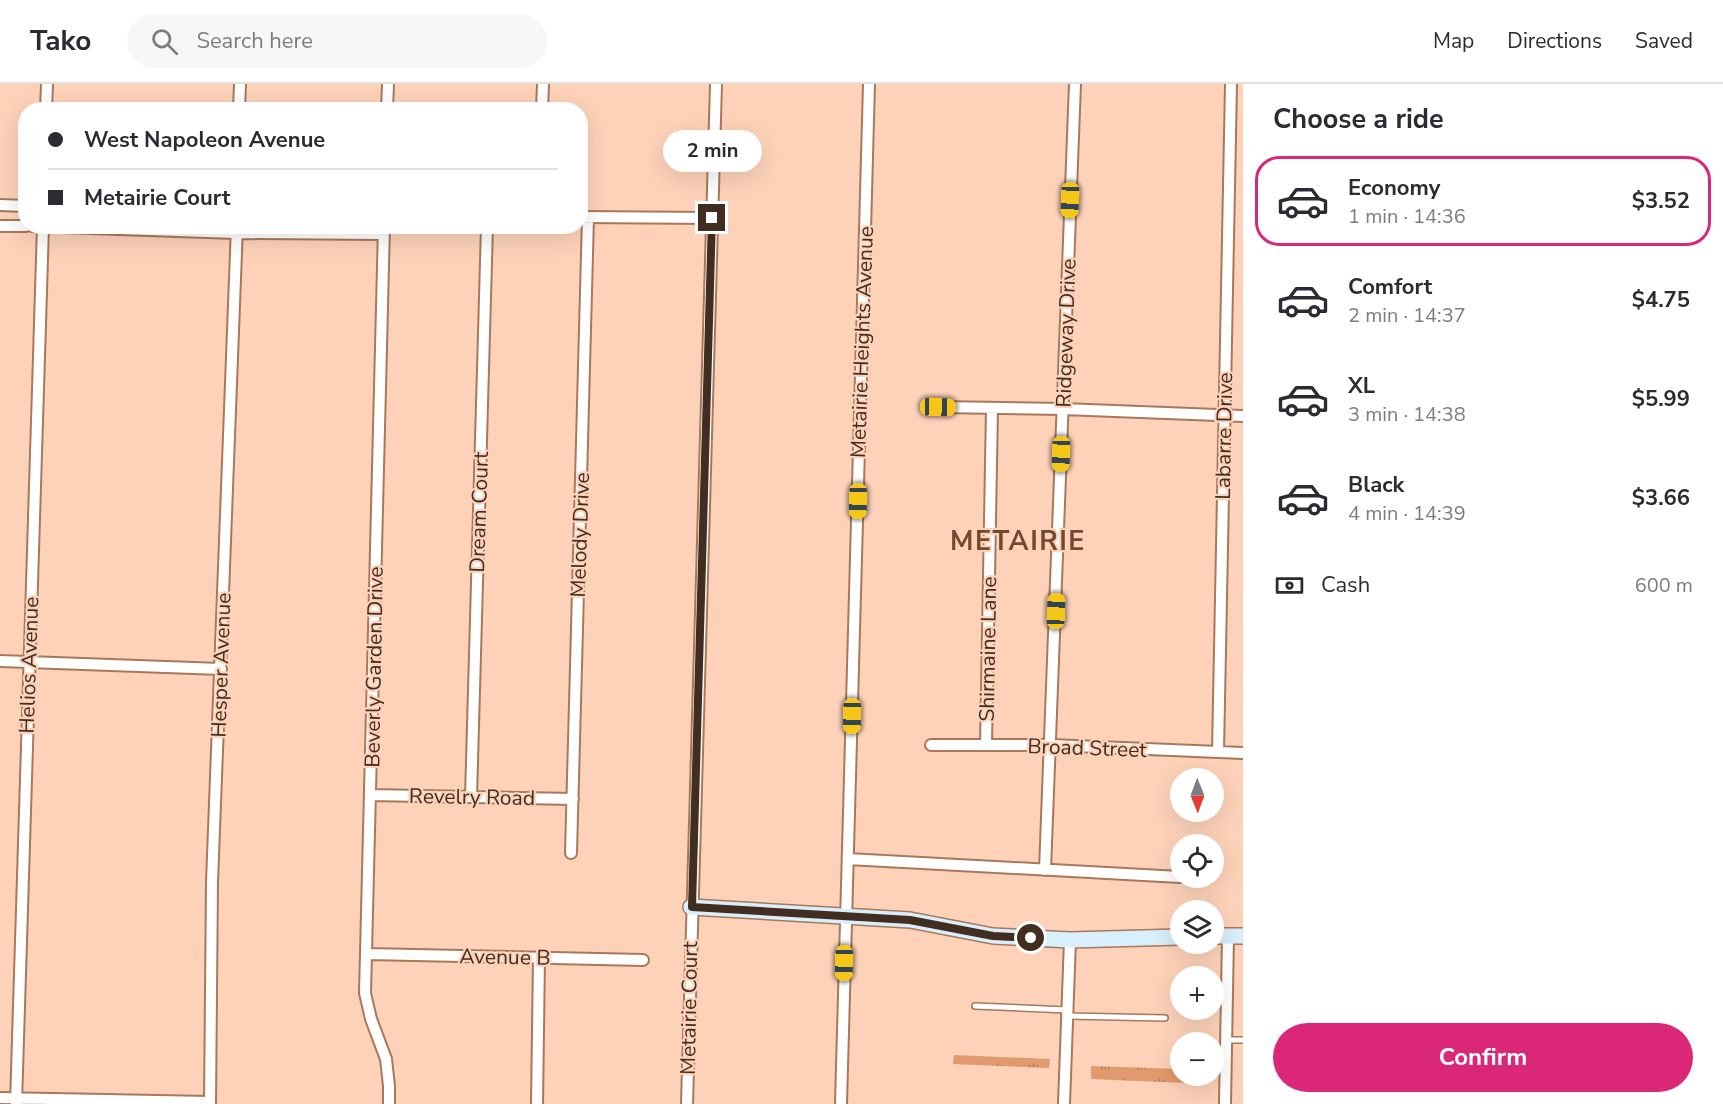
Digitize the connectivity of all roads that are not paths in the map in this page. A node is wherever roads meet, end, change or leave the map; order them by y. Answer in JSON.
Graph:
{"nodes":[{"id":1,"x":47,"y":84,"type":"edge"},
{"id":2,"x":240,"y":84,"type":"edge"},
{"id":3,"x":388,"y":84,"type":"edge"},
{"id":4,"x":543,"y":84,"type":"edge"},
{"id":5,"x":716,"y":84,"type":"edge"},
{"id":6,"x":869,"y":84,"type":"edge"},
{"id":7,"x":1074,"y":84,"type":"edge"},
{"id":8,"x":1231,"y":84,"type":"edge"},
{"id":9,"x":46,"y":102,"type":"edge"},
{"id":10,"x":239,"y":102,"type":"edge"},
{"id":11,"x":387,"y":102,"type":"edge"},
{"id":12,"x":542,"y":102,"type":"edge"},
{"id":13,"x":0,"y":205,"type":"edge"},
{"id":14,"x":18,"y":206,"type":"edge"},
{"id":15,"x":588,"y":217,"type":"edge"},
{"id":16,"x":712,"y":218,"type":"junction"},
{"id":17,"x":0,"y":226,"type":"edge"},
{"id":18,"x":18,"y":226,"type":"edge"},
{"id":19,"x":43,"y":234,"type":"edge"},
{"id":20,"x":236,"y":234,"type":"edge"},
{"id":21,"x":384,"y":234,"type":"edge"},
{"id":22,"x":487,"y":234,"type":"edge"},
{"id":23,"x":584,"y":234,"type":"edge"},
{"id":24,"x":938,"y":407,"type":"dead end"},
{"id":25,"x":992,"y":408,"type":"junction"},
{"id":26,"x":1063,"y":409,"type":"junction"},
{"id":27,"x":1224,"y":416,"type":"junction"},
{"id":28,"x":1243,"y":416,"type":"edge"},
{"id":29,"x":0,"y":661,"type":"edge"},
{"id":30,"x":29,"y":662,"type":"junction"},
{"id":31,"x":221,"y":669,"type":"junction"},
{"id":32,"x":931,"y":745,"type":"dead end"},
{"id":33,"x":1051,"y":745,"type":"junction"},
{"id":34,"x":986,"y":746,"type":"junction"},
{"id":35,"x":1218,"y":752,"type":"junction"},
{"id":36,"x":1243,"y":753,"type":"edge"},
{"id":37,"x":371,"y":795,"type":"junction"},
{"id":38,"x":471,"y":797,"type":"junction"},
{"id":39,"x":573,"y":799,"type":"junction"},
{"id":40,"x":571,"y":853,"type":"dead end"},
{"id":41,"x":848,"y":859,"type":"junction"},
{"id":42,"x":1045,"y":870,"type":"junction"},
{"id":43,"x":1170,"y":876,"type":"edge"},
{"id":44,"x":692,"y":907,"type":"junction"},
{"id":45,"x":846,"y":916,"type":"junction"},
{"id":46,"x":1228,"y":936,"type":"edge"},
{"id":47,"x":1170,"y":937,"type":"edge"},
{"id":48,"x":1070,"y":940,"type":"junction"},
{"id":49,"x":367,"y":954,"type":"junction"},
{"id":50,"x":539,"y":958,"type":"junction"},
{"id":51,"x":643,"y":960,"type":"dead end"},
{"id":52,"x":975,"y":1006,"type":"dead end"},
{"id":53,"x":1067,"y":1013,"type":"junction"},
{"id":54,"x":1165,"y":1018,"type":"dead end"},
{"id":55,"x":1226,"y":1040,"type":"junction"},
{"id":56,"x":1243,"y":1040,"type":"edge"},
{"id":57,"x":0,"y":1098,"type":"edge"},
{"id":58,"x":16,"y":1101,"type":"edge"},
{"id":59,"x":210,"y":1103,"type":"edge"},
{"id":60,"x":389,"y":1104,"type":"edge"},
{"id":61,"x":537,"y":1104,"type":"edge"},
{"id":62,"x":687,"y":1104,"type":"edge"},
{"id":63,"x":841,"y":1104,"type":"edge"},
{"id":64,"x":1064,"y":1104,"type":"edge"},
{"id":65,"x":1225,"y":1104,"type":"edge"}],
"edges":[{"from":1,"to":9,"type":"street"},
{"from":2,"to":10,"type":"street"},
{"from":3,"to":11,"type":"street"},
{"from":4,"to":12,"type":"street"},
{"from":5,"to":16,"type":"street","name":"Metairie Court"},
{"from":6,"to":41,"type":"street","name":"Metairie Heights Avenue"},
{"from":7,"to":26,"type":"street","name":"Ridgeway Drive"},
{"from":8,"to":27,"type":"street","name":"Labarre Drive"},
{"from":13,"to":14,"type":"street"},
{"from":15,"to":16,"type":"street"},
{"from":16,"to":44,"type":"street","name":"Metairie Court"},
{"from":17,"to":18,"type":"street"},
{"from":19,"to":30,"type":"street","name":"Helios Avenue"},
{"from":20,"to":31,"type":"street","name":"Hesper Avenue"},
{"from":21,"to":37,"type":"street","name":"Beverly Garden Drive"},
{"from":22,"to":38,"type":"street","name":"Dream Court"},
{"from":23,"to":39,"type":"street","name":"Melody Drive"},
{"from":24,"to":25,"type":"street"},
{"from":25,"to":26,"type":"street"},
{"from":25,"to":34,"type":"street","name":"Shirmaine Lane"},
{"from":26,"to":27,"type":"street"},
{"from":26,"to":33,"type":"street","name":"Ridgeway Drive"},
{"from":27,"to":28,"type":"street"},
{"from":27,"to":35,"type":"street","name":"Labarre Drive"},
{"from":29,"to":30,"type":"street"},
{"from":30,"to":31,"type":"street"},
{"from":30,"to":58,"type":"street","name":"Helios Avenue"},
{"from":31,"to":59,"type":"street","name":"Hesper Avenue"},
{"from":32,"to":34,"type":"street","name":"Broad Street"},
{"from":33,"to":34,"type":"street","name":"Broad Street"},
{"from":33,"to":35,"type":"street","name":"Broad Street"},
{"from":33,"to":42,"type":"street","name":"Ridgeway Drive"},
{"from":35,"to":36,"type":"street","name":"Broad Street"},
{"from":37,"to":38,"type":"street","name":"Revelry Road"},
{"from":37,"to":49,"type":"street","name":"Beverly Garden Drive"},
{"from":38,"to":39,"type":"street","name":"Revelry Road"},
{"from":39,"to":40,"type":"street","name":"Melody Drive"},
{"from":41,"to":42,"type":"street"},
{"from":41,"to":45,"type":"street","name":"Metairie Heights Avenue"},
{"from":42,"to":43,"type":"street"},
{"from":44,"to":45,"type":"street"},
{"from":44,"to":62,"type":"street","name":"Metairie Court"},
{"from":45,"to":48,"type":"street"},
{"from":45,"to":63,"type":"street","name":"Metairie Heights Avenue"},
{"from":46,"to":55,"type":"street"},
{"from":47,"to":48,"type":"street"},
{"from":48,"to":53,"type":"street"},
{"from":49,"to":50,"type":"street","name":"Avenue B"},
{"from":49,"to":60,"type":"street","name":"Beverly Garden Drive"},
{"from":50,"to":51,"type":"street","name":"Avenue B"},
{"from":50,"to":61,"type":"street"},
{"from":52,"to":53,"type":"lane"},
{"from":53,"to":54,"type":"lane"},
{"from":53,"to":64,"type":"street"},
{"from":55,"to":56,"type":"lane"},
{"from":55,"to":65,"type":"street"},
{"from":57,"to":58,"type":"street"},
{"from":58,"to":59,"type":"street"}]}
